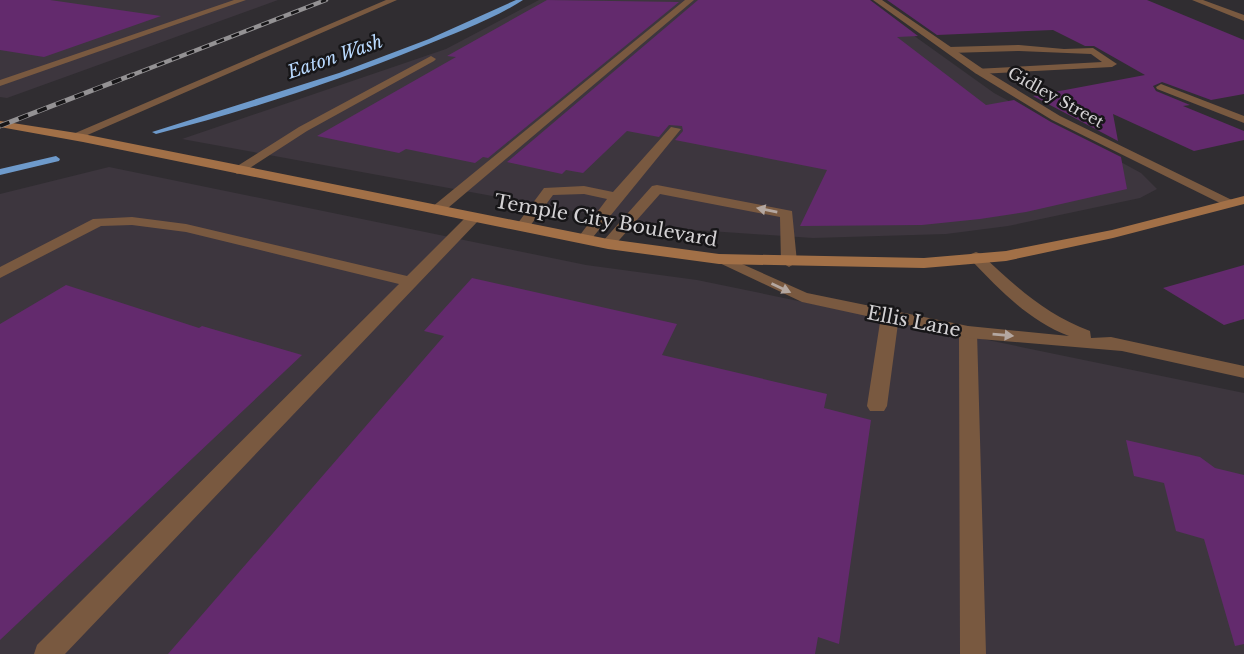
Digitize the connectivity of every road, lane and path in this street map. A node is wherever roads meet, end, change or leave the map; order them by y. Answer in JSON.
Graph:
{"nodes":[{"id":1,"x":242,"y":0,"type":"edge"},
{"id":2,"x":393,"y":0,"type":"edge"},
{"id":3,"x":690,"y":0,"type":"edge"},
{"id":4,"x":877,"y":0,"type":"edge"},
{"id":5,"x":1196,"y":0,"type":"edge"},
{"id":6,"x":1244,"y":18,"type":"edge"},
{"id":7,"x":949,"y":50,"type":"junction"},
{"id":8,"x":431,"y":59,"type":"dead end"},
{"id":9,"x":979,"y":71,"type":"junction"},
{"id":10,"x":0,"y":83,"type":"edge"},
{"id":11,"x":1161,"y":87,"type":"dead end"},
{"id":12,"x":1244,"y":120,"type":"edge"},
{"id":13,"x":2,"y":121,"type":"edge"},
{"id":14,"x":675,"y":129,"type":"dead end"},
{"id":15,"x":78,"y":137,"type":"junction"},
{"id":16,"x":237,"y":170,"type":"junction"},
{"id":17,"x":616,"y":197,"type":"junction"},
{"id":18,"x":1238,"y":201,"type":"edge"},
{"id":19,"x":437,"y":210,"type":"junction"},
{"id":20,"x":474,"y":217,"type":"junction"},
{"id":21,"x":522,"y":227,"type":"junction"},
{"id":22,"x":584,"y":239,"type":"junction"},
{"id":23,"x":608,"y":244,"type":"junction"},
{"id":24,"x":976,"y":257,"type":"junction"},
{"id":25,"x":719,"y":259,"type":"junction"},
{"id":26,"x":789,"y":262,"type":"junction"},
{"id":27,"x":0,"y":273,"type":"edge"},
{"id":28,"x":412,"y":282,"type":"junction"},
{"id":29,"x":890,"y":316,"type":"junction"},
{"id":30,"x":968,"y":332,"type":"junction"},
{"id":31,"x":1119,"y":346,"type":"junction"},
{"id":32,"x":1244,"y":372,"type":"edge"},
{"id":33,"x":877,"y":406,"type":"dead end"},
{"id":34,"x":47,"y":654,"type":"edge"},
{"id":35,"x":973,"y":654,"type":"edge"}],
"edges":[{"from":1,"to":10,"type":"street"},
{"from":2,"to":15,"type":"street"},
{"from":3,"to":19,"type":"street"},
{"from":4,"to":7,"type":"street","name":"Gidley Street"},
{"from":5,"to":6,"type":"street"},
{"from":7,"to":9,"type":"street","name":"Gidley Street"},
{"from":7,"to":9,"type":"street"},
{"from":8,"to":16,"type":"street"},
{"from":9,"to":18,"type":"street","name":"Gidley Street"},
{"from":11,"to":12,"type":"street"},
{"from":13,"to":15,"type":"main road","name":"Temple City Boulevard"},
{"from":14,"to":17,"type":"street"},
{"from":15,"to":16,"type":"main road","name":"Temple City Boulevard"},
{"from":16,"to":19,"type":"main road","name":"Temple City Boulevard"},
{"from":17,"to":21,"type":"street"},
{"from":17,"to":22,"type":"street"},
{"from":18,"to":24,"type":"main road","name":"Temple City Boulevard"},
{"from":19,"to":20,"type":"main road","name":"Temple City Boulevard"},
{"from":20,"to":21,"type":"main road","name":"Temple City Boulevard"},
{"from":20,"to":28,"type":"street"},
{"from":21,"to":22,"type":"main road","name":"Temple City Boulevard"},
{"from":22,"to":23,"type":"main road","name":"Temple City Boulevard"},
{"from":23,"to":25,"type":"main road","name":"Temple City Boulevard"},
{"from":26,"to":23,"type":"street","one_way":true},
{"from":24,"to":26,"type":"main road","name":"Temple City Boulevard"},
{"from":24,"to":31,"type":"street","name":"Ellis Lane"},
{"from":25,"to":26,"type":"main road","name":"Temple City Boulevard"},
{"from":25,"to":29,"type":"street","name":"Ellis Lane","one_way":true},
{"from":27,"to":28,"type":"street"},
{"from":28,"to":34,"type":"street"},
{"from":29,"to":30,"type":"street","name":"Ellis Lane"},
{"from":29,"to":33,"type":"street"},
{"from":30,"to":31,"type":"street","name":"Ellis Lane","one_way":true},
{"from":30,"to":35,"type":"street"},
{"from":31,"to":32,"type":"street","name":"Ellis Lane"}]}
